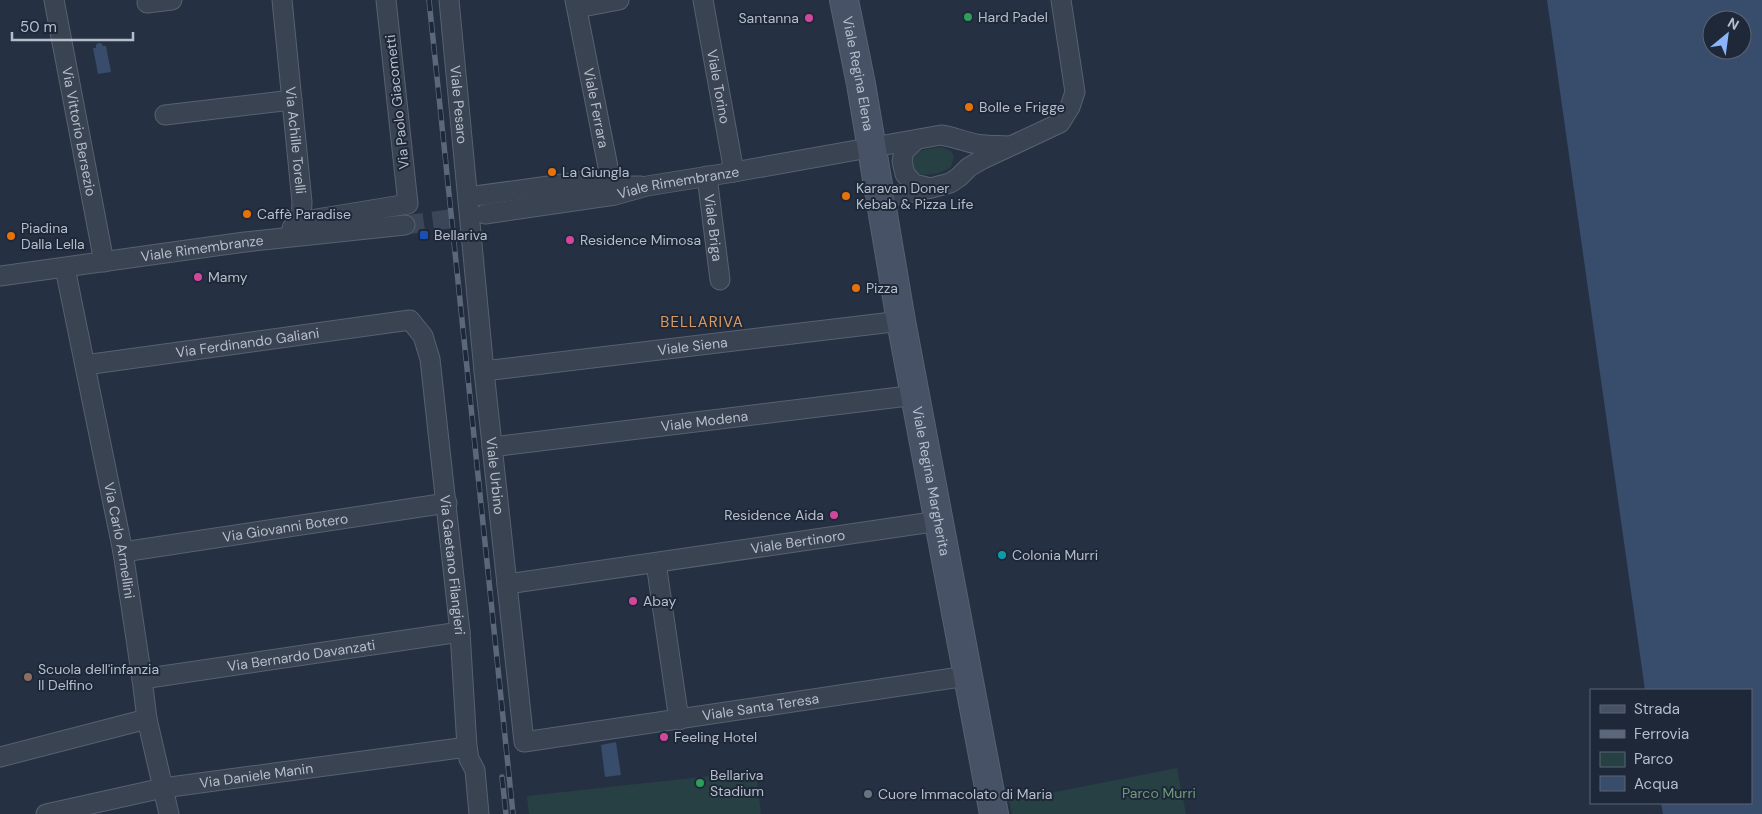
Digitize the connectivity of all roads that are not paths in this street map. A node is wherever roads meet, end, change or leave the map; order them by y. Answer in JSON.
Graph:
{"nodes":[{"id":1,"x":54,"y":0,"type":"edge"},
{"id":2,"x":172,"y":0,"type":"edge"},
{"id":3,"x":282,"y":0,"type":"edge"},
{"id":4,"x":386,"y":0,"type":"edge"},
{"id":5,"x":449,"y":0,"type":"edge"},
{"id":6,"x":619,"y":0,"type":"edge"},
{"id":7,"x":703,"y":0,"type":"edge"},
{"id":8,"x":844,"y":0,"type":"edge"},
{"id":9,"x":1061,"y":0,"type":"edge"},
{"id":10,"x":147,"y":3,"type":"dead end"},
{"id":11,"x":576,"y":4,"type":"edge"},
{"id":12,"x":292,"y":100,"type":"junction"},
{"id":13,"x":165,"y":115,"type":"dead end"},
{"id":14,"x":939,"y":135,"type":"junction"},
{"id":15,"x":916,"y":140,"type":"junction"},
{"id":16,"x":1010,"y":146,"type":"junction"},
{"id":17,"x":871,"y":148,"type":"junction"},
{"id":18,"x":734,"y":172,"type":"junction"},
{"id":19,"x":707,"y":176,"type":"junction"},
{"id":20,"x":959,"y":177,"type":"junction"},
{"id":21,"x":606,"y":178,"type":"dead end"},
{"id":22,"x":647,"y":186,"type":"junction"},
{"id":23,"x":931,"y":188,"type":"junction"},
{"id":24,"x":879,"y":198,"type":"junction"},
{"id":25,"x":612,"y":200,"type":"dead end"},
{"id":26,"x":473,"y":210,"type":"junction"},
{"id":27,"x":298,"y":222,"type":"junction"},
{"id":28,"x":405,"y":225,"type":"tunnel mouth"},
{"id":29,"x":245,"y":242,"type":"junction"},
{"id":30,"x":104,"y":262,"type":"junction"},
{"id":31,"x":65,"y":268,"type":"junction"},
{"id":32,"x":0,"y":276,"type":"edge"},
{"id":33,"x":720,"y":280,"type":"dead end"},
{"id":34,"x":410,"y":320,"type":"joint"},
{"id":35,"x":901,"y":321,"type":"junction"},
{"id":36,"x":85,"y":365,"type":"junction"},
{"id":37,"x":484,"y":371,"type":"junction"},
{"id":38,"x":916,"y":395,"type":"junction"},
{"id":39,"x":492,"y":447,"type":"junction"},
{"id":40,"x":447,"y":504,"type":"junction"},
{"id":41,"x":939,"y":521,"type":"junction"},
{"id":42,"x":123,"y":552,"type":"junction"},
{"id":43,"x":656,"y":563,"type":"junction"},
{"id":44,"x":507,"y":584,"type":"junction"},
{"id":45,"x":460,"y":632,"type":"junction"},
{"id":46,"x":967,"y":676,"type":"junction"},
{"id":47,"x":142,"y":679,"type":"junction"},
{"id":48,"x":146,"y":719,"type":"junction"},
{"id":49,"x":679,"y":720,"type":"junction"},
{"id":50,"x":524,"y":742,"type":"joint"},
{"id":51,"x":467,"y":747,"type":"junction"},
{"id":52,"x":0,"y":757,"type":"edge"},
{"id":53,"x":163,"y":788,"type":"junction"},
{"id":54,"x":46,"y":814,"type":"edge"},
{"id":55,"x":169,"y":814,"type":"edge"},
{"id":56,"x":479,"y":814,"type":"edge"},
{"id":57,"x":994,"y":814,"type":"edge"}],
"edges":[{"from":1,"to":30,"type":"street","name":"Via Vittorio Bersezio"},
{"from":2,"to":10,"type":"street"},
{"from":3,"to":12,"type":"street","name":"Via Achille Torelli"},
{"from":4,"to":27,"type":"street","name":"Via Paolo Giacometti"},
{"from":5,"to":26,"type":"street","name":"Viale Pesaro"},
{"from":6,"to":11,"type":"street"},
{"from":7,"to":18,"type":"street","name":"Viale Torino"},
{"from":8,"to":17,"type":"street","name":"Viale Regina Elena"},
{"from":9,"to":16,"type":"street"},
{"from":11,"to":22,"type":"street","name":"Viale Ferrara"},
{"from":12,"to":13,"type":"street"},
{"from":12,"to":27,"type":"street","name":"Via Achille Torelli"},
{"from":14,"to":15,"type":"street"},
{"from":14,"to":16,"type":"street"},
{"from":14,"to":20,"type":"street"},
{"from":15,"to":17,"type":"street","name":"Viale Rimembranze"},
{"from":15,"to":23,"type":"street"},
{"from":16,"to":20,"type":"street"},
{"from":17,"to":18,"type":"street","name":"Viale Rimembranze"},
{"from":17,"to":24,"type":"street","name":"Viale Regina Margherita"},
{"from":18,"to":19,"type":"street","name":"Viale Rimembranze"},
{"from":19,"to":22,"type":"street","name":"Viale Rimembranze"},
{"from":19,"to":33,"type":"street","name":"Viale Briga"},
{"from":20,"to":23,"type":"street"},
{"from":21,"to":26,"type":"street"},
{"from":22,"to":26,"type":"street","name":"Viale Rimembranze"},
{"from":23,"to":24,"type":"street"},
{"from":24,"to":35,"type":"street","name":"Viale Regina Margherita"},
{"from":25,"to":26,"type":"street"},
{"from":26,"to":37,"type":"street","name":"Viale Urbino"},
{"from":27,"to":29,"type":"street"},
{"from":28,"to":29,"type":"street","name":"Viale Rimembranze"},
{"from":29,"to":30,"type":"street","name":"Viale Rimembranze"},
{"from":30,"to":31,"type":"street","name":"Viale Rimembranze"},
{"from":31,"to":32,"type":"street","name":"Viale Rimembranze"},
{"from":31,"to":36,"type":"street","name":"Via Carlo Armellini"},
{"from":34,"to":36,"type":"street","name":"Via Ferdinando Galiani"},
{"from":34,"to":40,"type":"street","name":"Via Gaetano Filangieri"},
{"from":35,"to":37,"type":"street","name":"Viale Siena"},
{"from":35,"to":38,"type":"street","name":"Viale Regina Margherita"},
{"from":36,"to":42,"type":"street","name":"Via Carlo Armellini"},
{"from":37,"to":39,"type":"street","name":"Viale Urbino"},
{"from":38,"to":39,"type":"street","name":"Viale Modena"},
{"from":38,"to":41,"type":"street","name":"Viale Regina Margherita"},
{"from":39,"to":44,"type":"street","name":"Viale Urbino"},
{"from":40,"to":42,"type":"street","name":"Via Giovanni Botero"},
{"from":40,"to":45,"type":"street","name":"Via Gaetano Filangieri"},
{"from":41,"to":43,"type":"street","name":"Viale Bertinoro"},
{"from":41,"to":46,"type":"street","name":"Viale Regina Margherita"},
{"from":42,"to":47,"type":"street","name":"Via Carlo Armellini"},
{"from":43,"to":44,"type":"street","name":"Viale Bertinoro"},
{"from":43,"to":49,"type":"street"},
{"from":44,"to":50,"type":"street","name":"Viale Urbino"},
{"from":45,"to":47,"type":"street","name":"Via Bernardo Davanzati"},
{"from":45,"to":51,"type":"street","name":"Via Gaetano Filangieri"},
{"from":46,"to":49,"type":"street","name":"Viale Santa Teresa"},
{"from":46,"to":57,"type":"street","name":"Viale Regina Margherita"},
{"from":47,"to":48,"type":"street","name":"Via Carlo Armellini"},
{"from":48,"to":52,"type":"street"},
{"from":48,"to":53,"type":"street","name":"Via Carlo Armellini"},
{"from":49,"to":50,"type":"street","name":"Viale Santa Teresa"},
{"from":51,"to":53,"type":"street","name":"Via Daniele Manin"},
{"from":51,"to":56,"type":"street","name":"Via Gaetano Filangieri"},
{"from":53,"to":54,"type":"street","name":"Via Daniele Manin"},
{"from":53,"to":55,"type":"street","name":"Via Carlo Armellini"}]}
